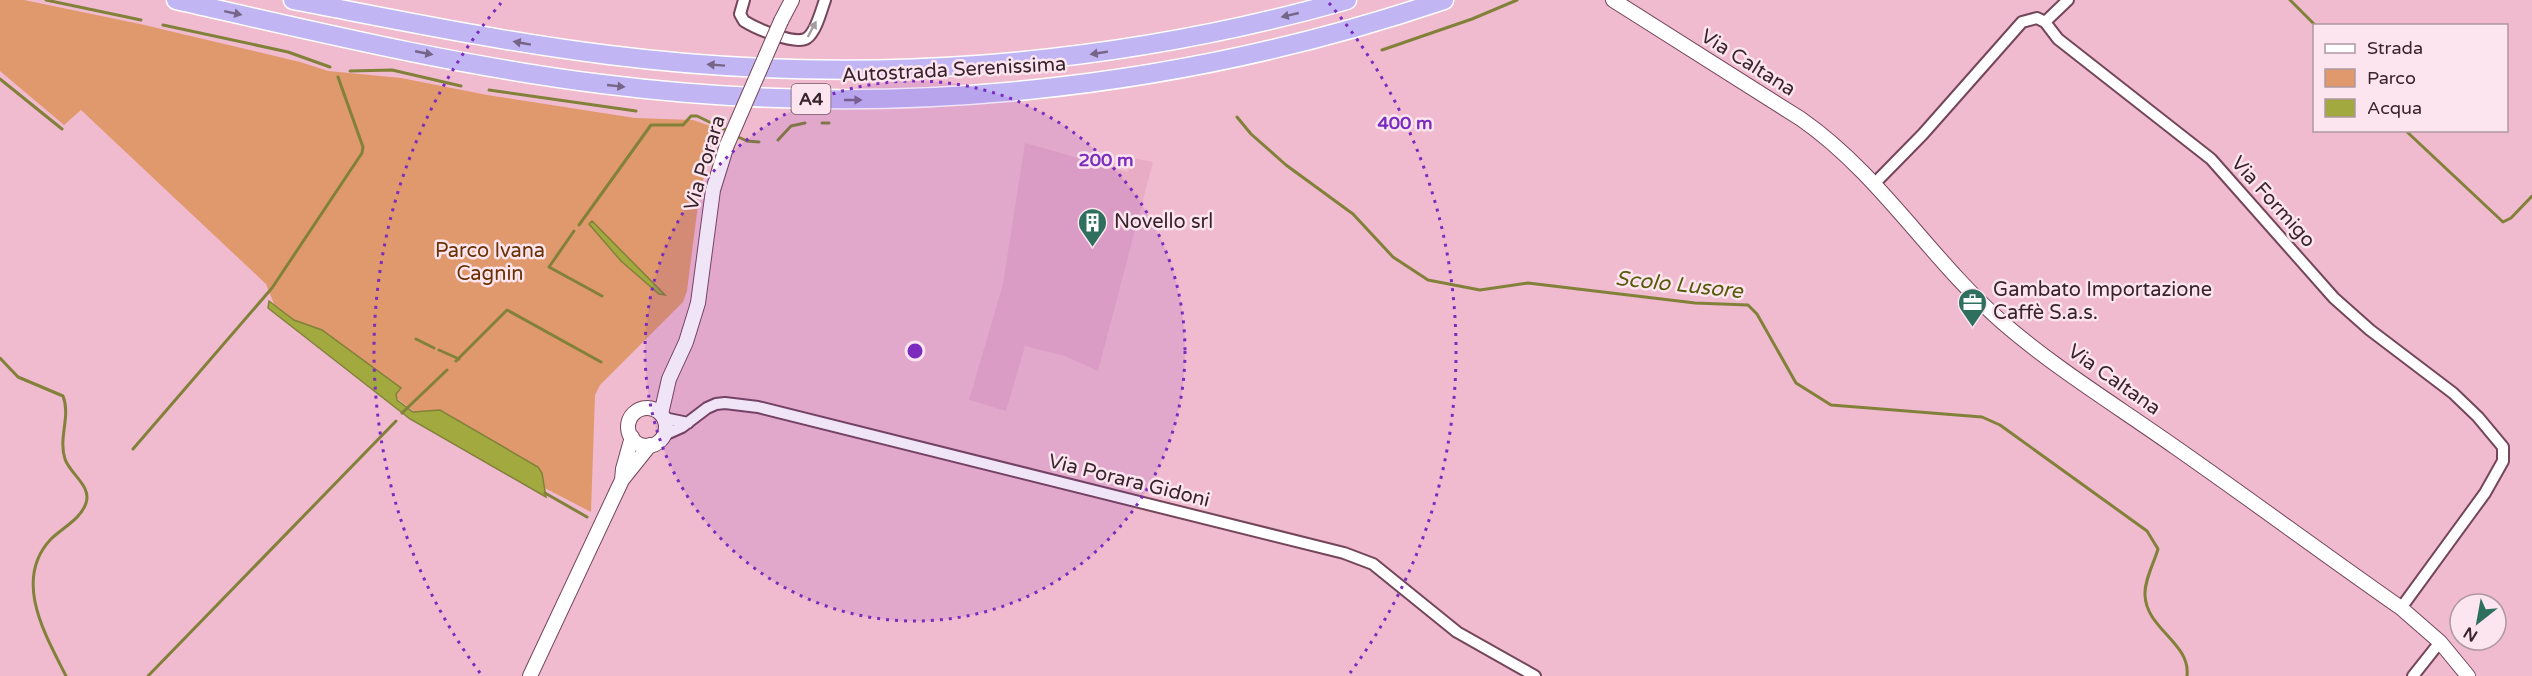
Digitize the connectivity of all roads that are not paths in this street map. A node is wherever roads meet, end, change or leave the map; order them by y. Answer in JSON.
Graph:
{"nodes":[{"id":1,"x":176,"y":0,"type":"edge"},
{"id":2,"x":293,"y":0,"type":"edge"},
{"id":3,"x":744,"y":0,"type":"edge"},
{"id":4,"x":792,"y":0,"type":"edge"},
{"id":5,"x":825,"y":0,"type":"edge"},
{"id":6,"x":1347,"y":0,"type":"edge"},
{"id":7,"x":1444,"y":0,"type":"edge"},
{"id":8,"x":1613,"y":0,"type":"edge"},
{"id":9,"x":2068,"y":0,"type":"edge"},
{"id":10,"x":2045,"y":22,"type":"junction"},
{"id":11,"x":1874,"y":184,"type":"junction"},
{"id":12,"x":669,"y":379,"type":"junction"},
{"id":13,"x":647,"y":408,"type":"junction"},
{"id":14,"x":662,"y":416,"type":"junction"},
{"id":15,"x":688,"y":423,"type":"junction"},
{"id":16,"x":664,"y":435,"type":"junction"},
{"id":17,"x":632,"y":437,"type":"junction"},
{"id":18,"x":650,"y":445,"type":"junction"},
{"id":19,"x":622,"y":480,"type":"junction"},
{"id":20,"x":2401,"y":608,"type":"junction"},
{"id":21,"x":2440,"y":642,"type":"junction"},
{"id":22,"x":530,"y":676,"type":"edge"},
{"id":23,"x":1535,"y":676,"type":"edge"},
{"id":24,"x":2413,"y":676,"type":"edge"},
{"id":25,"x":2468,"y":676,"type":"edge"}],
"edges":[{"from":1,"to":7,"type":"highway","name":"Autostrada Serenissima","number":"A4","one_way":true},
{"from":6,"to":2,"type":"highway","name":"Autostrada Serenissima","number":"A4","one_way":true},
{"from":3,"to":5,"type":"street","one_way":true},
{"from":4,"to":12,"type":"main road","name":"Via Porara","bridge":true},
{"from":8,"to":11,"type":"main road","name":"Via Caltana"},
{"from":9,"to":10,"type":"street"},
{"from":10,"to":11,"type":"street"},
{"from":10,"to":20,"type":"street","name":"Via Formigo"},
{"from":11,"to":20,"type":"main road","name":"Via Caltana"},
{"from":12,"to":13,"type":"main road","name":"Via Porara"},
{"from":12,"to":14,"type":"main road","name":"Via Porara"},
{"from":13,"to":14,"type":"main road"},
{"from":13,"to":17,"type":"main road","name":"Via Porara"},
{"from":14,"to":15,"type":"street"},
{"from":14,"to":16,"type":"main road","name":"Via Porara"},
{"from":15,"to":16,"type":"street","name":"Via Porara Gidoni"},
{"from":15,"to":23,"type":"street","name":"Via Porara Gidoni"},
{"from":16,"to":18,"type":"main road","name":"Via Porara"},
{"from":17,"to":18,"type":"main road"},
{"from":17,"to":19,"type":"main road","name":"Via Porara"},
{"from":18,"to":19,"type":"main road","name":"Via Porara"},
{"from":19,"to":22,"type":"main road","name":"Via Porara"},
{"from":20,"to":21,"type":"main road","name":"Via Caltana"},
{"from":21,"to":24,"type":"street"},
{"from":21,"to":25,"type":"main road","name":"Via Caltana"}]}
